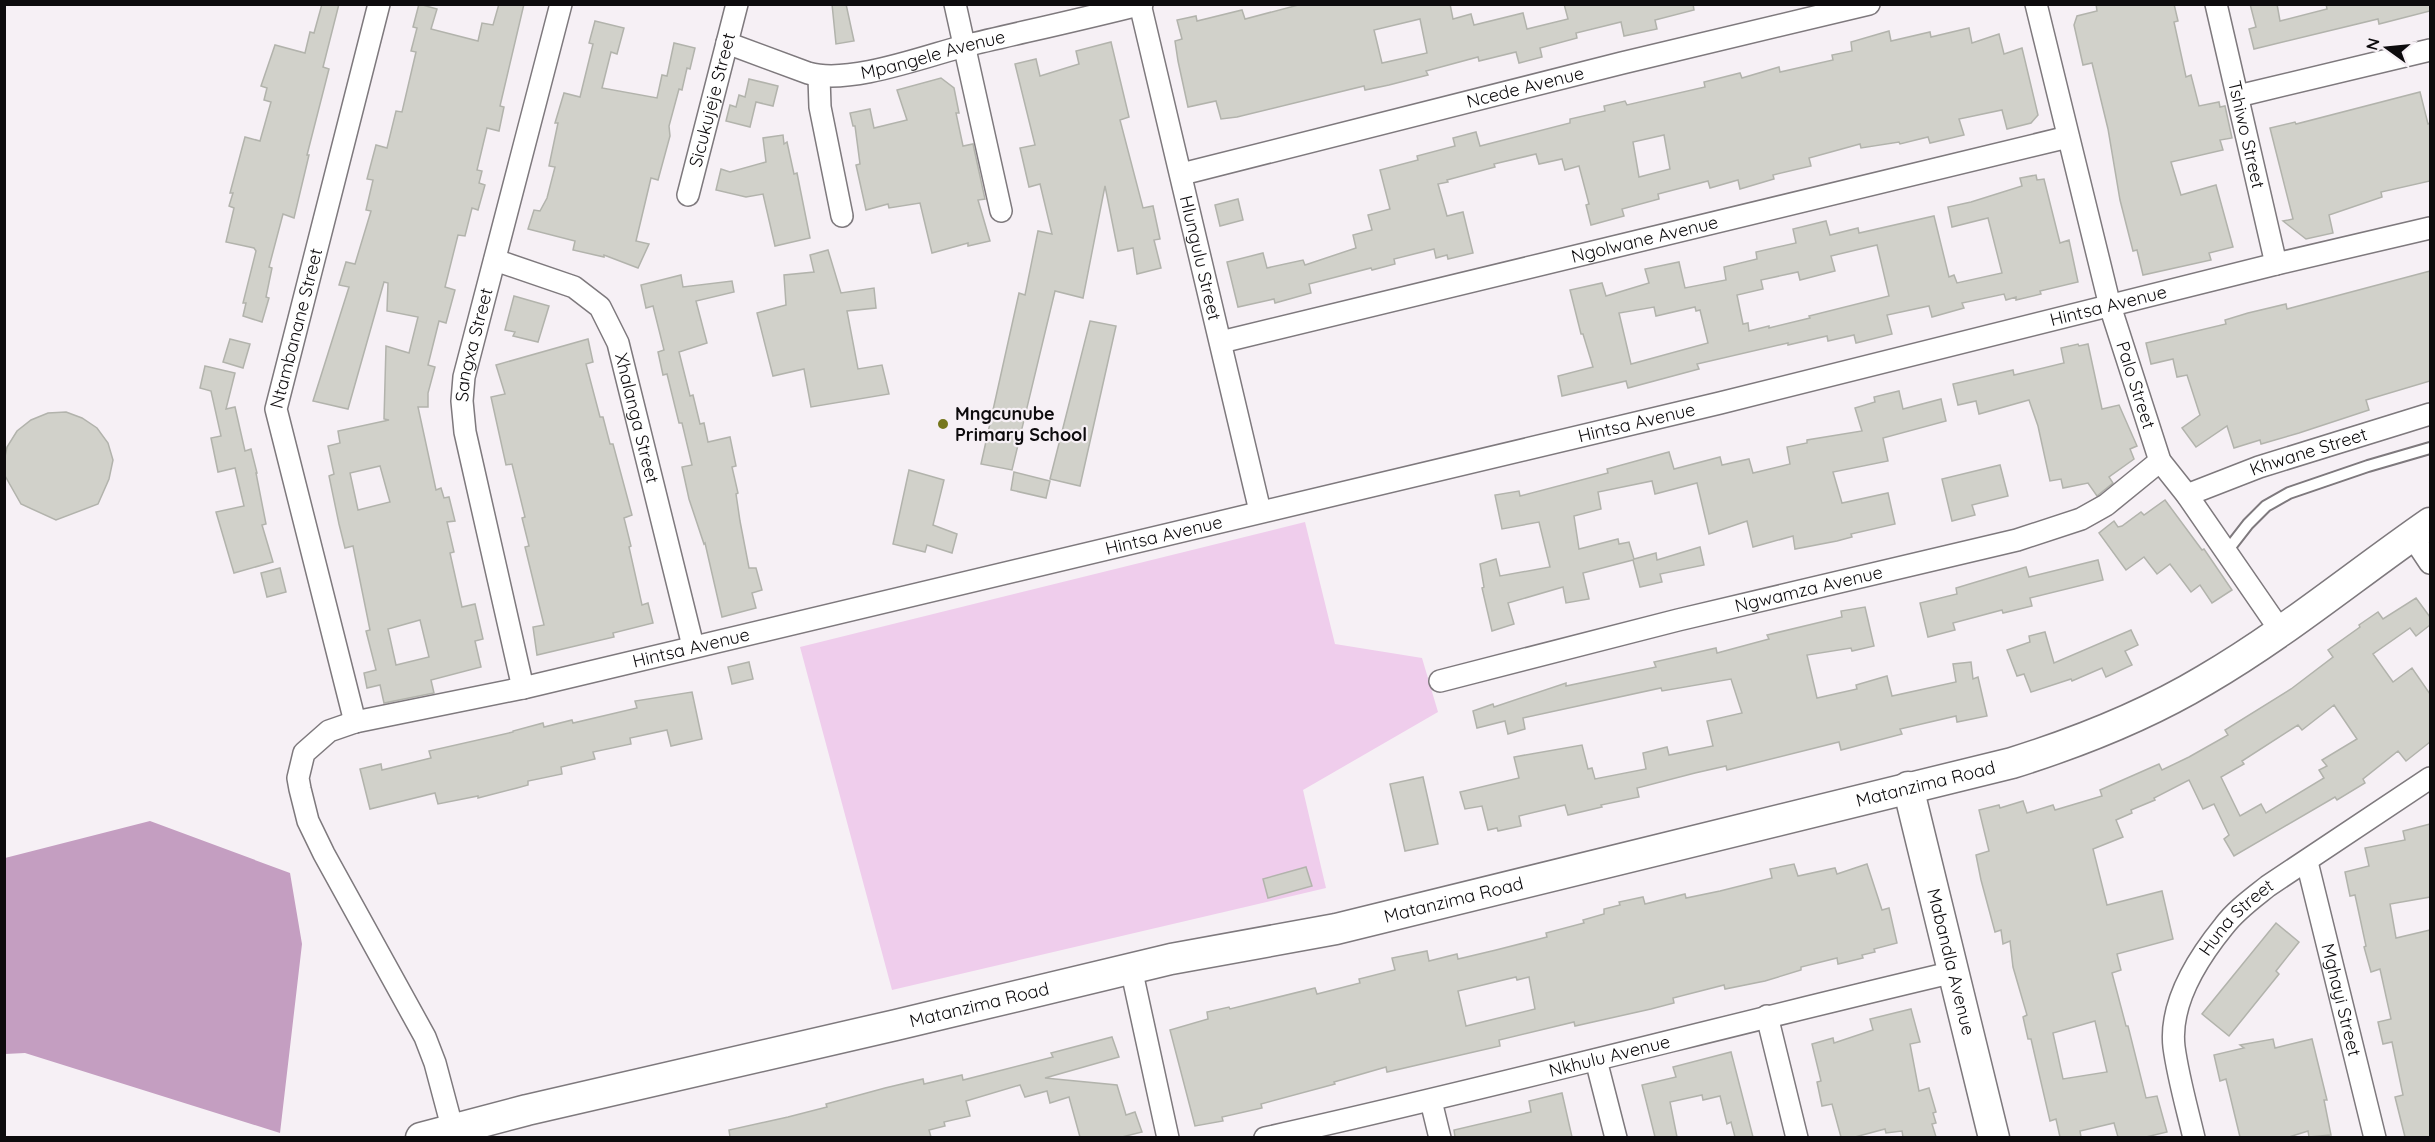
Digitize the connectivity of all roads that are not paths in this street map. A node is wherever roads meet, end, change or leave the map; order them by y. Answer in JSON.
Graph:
{"nodes":[{"id":1,"x":379,"y":4,"type":"edge"},
{"id":2,"x":561,"y":4,"type":"edge"},
{"id":3,"x":737,"y":4,"type":"edge"},
{"id":4,"x":955,"y":4,"type":"edge"},
{"id":5,"x":1869,"y":4,"type":"edge"},
{"id":6,"x":2036,"y":4,"type":"edge"},
{"id":7,"x":2216,"y":4,"type":"edge"},
{"id":8,"x":1141,"y":5,"type":"edge"},
{"id":9,"x":727,"y":43,"type":"junction"},
{"id":10,"x":965,"y":46,"type":"junction"},
{"id":11,"x":2430,"y":50,"type":"edge"},
{"id":12,"x":819,"y":77,"type":"junction"},
{"id":13,"x":2238,"y":96,"type":"junction"},
{"id":14,"x":2068,"y":137,"type":"junction"},
{"id":15,"x":1182,"y":174,"type":"junction"},
{"id":16,"x":688,"y":195,"type":"dead end"},
{"id":17,"x":1001,"y":211,"type":"dead end"},
{"id":18,"x":843,"y":216,"type":"dead end"},
{"id":19,"x":2430,"y":228,"type":"edge"},
{"id":20,"x":495,"y":260,"type":"junction"},
{"id":21,"x":2276,"y":264,"type":"junction"},
{"id":22,"x":2110,"y":306,"type":"junction"},
{"id":23,"x":1221,"y":342,"type":"junction"},
{"id":24,"x":2430,"y":414,"type":"edge"},
{"id":25,"x":2430,"y":448,"type":"edge"},
{"id":26,"x":2160,"y":461,"type":"junction"},
{"id":27,"x":2187,"y":495,"type":"junction"},
{"id":28,"x":1260,"y":511,"type":"junction"},
{"id":29,"x":2421,"y":530,"type":"edge"},
{"id":30,"x":2227,"y":551,"type":"junction"},
{"id":31,"x":2430,"y":563,"type":"edge"},
{"id":32,"x":2280,"y":630,"type":"junction"},
{"id":33,"x":693,"y":646,"type":"junction"},
{"id":34,"x":1440,"y":681,"type":"dead end"},
{"id":35,"x":523,"y":688,"type":"junction"},
{"id":36,"x":355,"y":722,"type":"junction"},
{"id":37,"x":2430,"y":778,"type":"edge"},
{"id":38,"x":1908,"y":788,"type":"junction"},
{"id":39,"x":2307,"y":862,"type":"junction"},
{"id":40,"x":1131,"y":968,"type":"junction"},
{"id":41,"x":1954,"y":972,"type":"junction"},
{"id":42,"x":1767,"y":1016,"type":"junction"},
{"id":43,"x":1596,"y":1060,"type":"junction"},
{"id":44,"x":1431,"y":1101,"type":"junction"},
{"id":45,"x":454,"y":1133,"type":"edge"},
{"id":46,"x":421,"y":1137,"type":"edge"},
{"id":47,"x":1168,"y":1137,"type":"edge"},
{"id":48,"x":1265,"y":1137,"type":"edge"},
{"id":49,"x":1440,"y":1137,"type":"edge"},
{"id":50,"x":1616,"y":1137,"type":"edge"},
{"id":51,"x":1797,"y":1137,"type":"edge"},
{"id":52,"x":1994,"y":1137,"type":"edge"},
{"id":53,"x":2193,"y":1137,"type":"edge"},
{"id":54,"x":2374,"y":1137,"type":"edge"}],
"edges":[{"from":1,"to":36,"type":"street","name":"Ntambanane Street"},
{"from":2,"to":20,"type":"street","name":"Sangxa Street"},
{"from":3,"to":9,"type":"street","name":"Sicukujeje Street"},
{"from":4,"to":10,"type":"street"},
{"from":5,"to":15,"type":"street","name":"Ncede Avenue"},
{"from":6,"to":14,"type":"street","name":"Palo Street"},
{"from":7,"to":13,"type":"street","name":"Tshiwo Street"},
{"from":8,"to":10,"type":"street","name":"Mpangele Avenue"},
{"from":8,"to":15,"type":"street","name":"Hlungulu Street"},
{"from":9,"to":12,"type":"street","name":"Mpangele Avenue"},
{"from":9,"to":16,"type":"street","name":"Sicukujeje Street"},
{"from":10,"to":12,"type":"street","name":"Mpangele Avenue"},
{"from":10,"to":17,"type":"street"},
{"from":11,"to":13,"type":"street"},
{"from":12,"to":18,"type":"street"},
{"from":13,"to":21,"type":"street","name":"Tshiwo Street"},
{"from":14,"to":22,"type":"street","name":"Palo Street"},
{"from":14,"to":23,"type":"street","name":"Ngolwane Avenue"},
{"from":15,"to":23,"type":"street","name":"Hlungulu Street"},
{"from":19,"to":21,"type":"street","name":"Hintsa Avenue"},
{"from":20,"to":33,"type":"street","name":"Xhalanga Street"},
{"from":20,"to":35,"type":"street","name":"Sangxa Street"},
{"from":21,"to":22,"type":"street","name":"Hintsa Avenue"},
{"from":22,"to":26,"type":"street","name":"Palo Street"},
{"from":22,"to":28,"type":"street","name":"Hintsa Avenue"},
{"from":23,"to":28,"type":"street","name":"Hlungulu Street"},
{"from":24,"to":27,"type":"street","name":"Khwane Street"},
{"from":25,"to":30,"type":"lane"},
{"from":26,"to":27,"type":"street","name":"Palo Street"},
{"from":26,"to":34,"type":"street","name":"Ngwamza Avenue"},
{"from":27,"to":30,"type":"street","name":"Palo Street"},
{"from":28,"to":33,"type":"street","name":"Hintsa Avenue"},
{"from":29,"to":31,"type":"street"},
{"from":29,"to":32,"type":"street","name":"Matanzima Road"},
{"from":30,"to":32,"type":"street","name":"Palo Street"},
{"from":32,"to":38,"type":"street","name":"Matanzima Road"},
{"from":33,"to":35,"type":"street","name":"Hintsa Avenue"},
{"from":35,"to":36,"type":"street","name":"Hintsa Avenue"},
{"from":36,"to":45,"type":"street","name":"Hintsa Avenue"},
{"from":37,"to":39,"type":"street","name":"Huna Street"},
{"from":38,"to":40,"type":"street","name":"Matanzima Road"},
{"from":38,"to":41,"type":"street","name":"Mabandla Avenue"},
{"from":39,"to":53,"type":"street","name":"Huna Street"},
{"from":39,"to":54,"type":"street","name":"Mghayi Street"},
{"from":40,"to":45,"type":"street","name":"Matanzima Road"},
{"from":40,"to":47,"type":"street"},
{"from":41,"to":42,"type":"street","name":"Nkhulu Avenue"},
{"from":41,"to":52,"type":"street","name":"Mabandla Avenue"},
{"from":42,"to":43,"type":"street","name":"Nkhulu Avenue"},
{"from":42,"to":51,"type":"street"},
{"from":43,"to":44,"type":"street","name":"Nkhulu Avenue"},
{"from":43,"to":50,"type":"street"},
{"from":44,"to":48,"type":"street","name":"Nkhulu Avenue"},
{"from":44,"to":49,"type":"street"},
{"from":45,"to":46,"type":"street","name":"Matanzima Road"}]}
